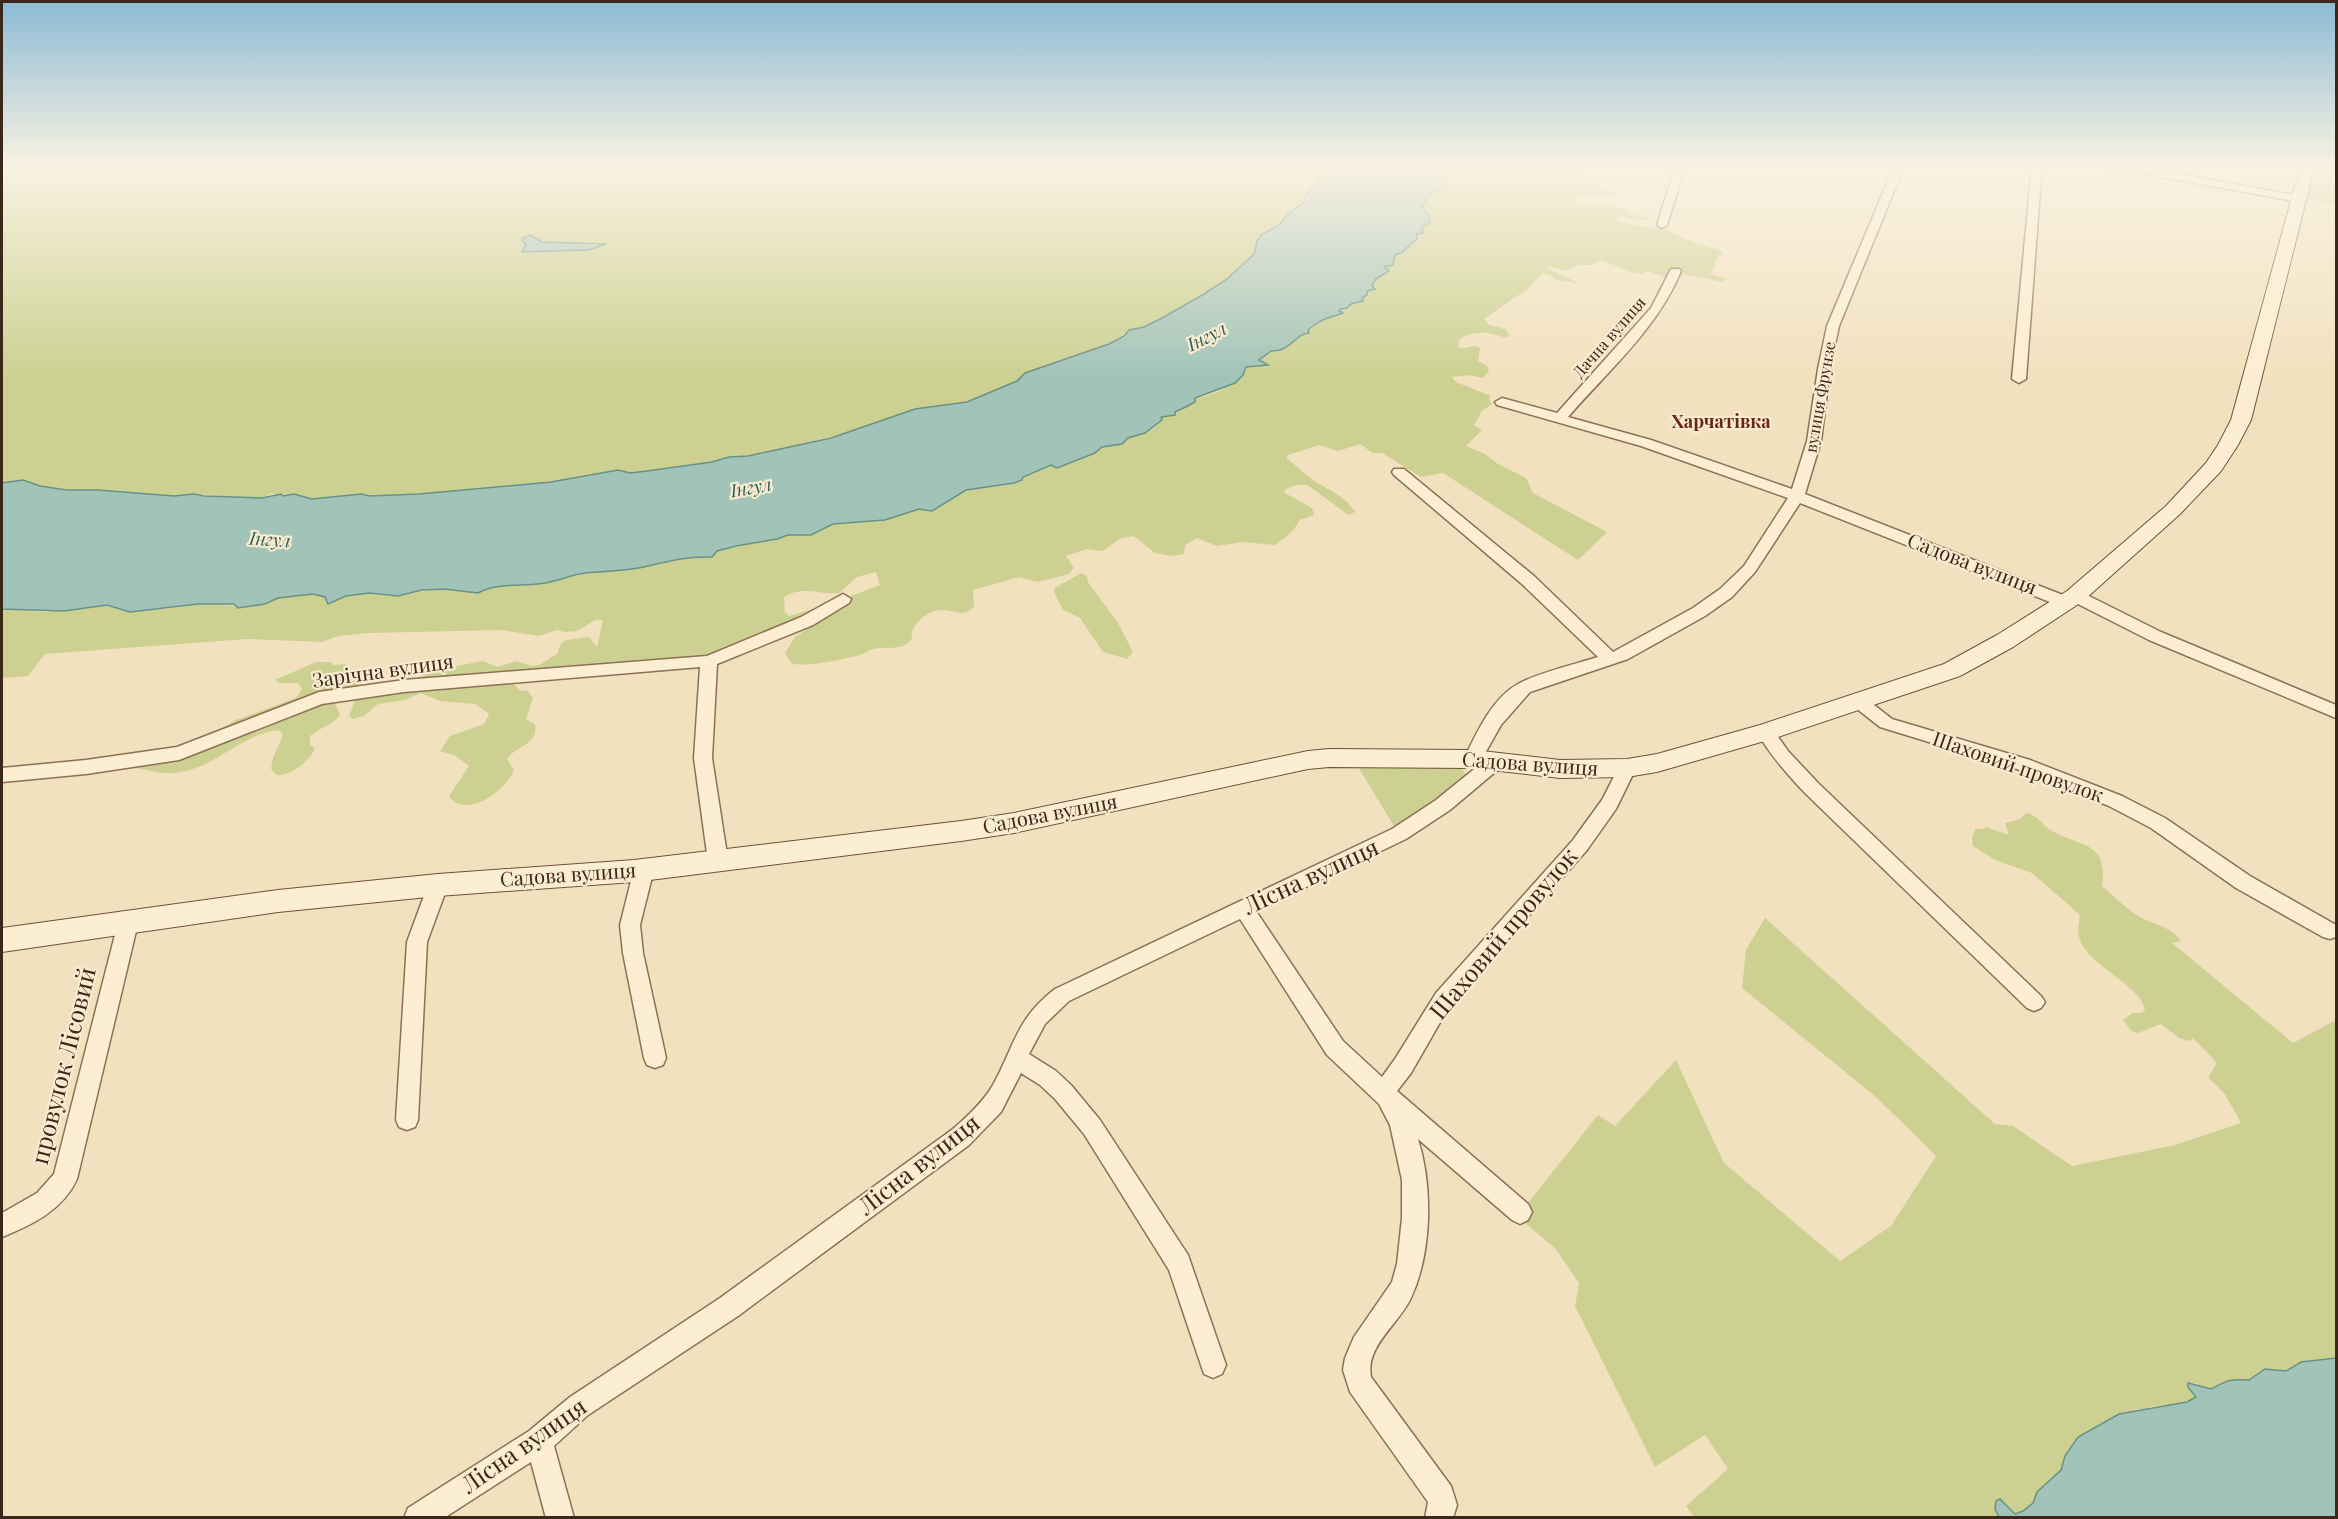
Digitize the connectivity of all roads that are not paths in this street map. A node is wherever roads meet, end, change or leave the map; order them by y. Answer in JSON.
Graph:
{"nodes":[{"id":1,"x":1872,"y":235,"type":"edge"},
{"id":2,"x":2031,"y":235,"type":"edge"},
{"id":3,"x":2290,"y":235,"type":"edge"},
{"id":4,"x":1675,"y":271,"type":"dead end"},
{"id":5,"x":2019,"y":379,"type":"dead end"},
{"id":6,"x":1502,"y":402,"type":"dead end"},
{"id":7,"x":1559,"y":419,"type":"junction"},
{"id":8,"x":1399,"y":472,"type":"dead end"},
{"id":9,"x":1797,"y":496,"type":"junction"},
{"id":10,"x":843,"y":599,"type":"dead end"},
{"id":11,"x":2070,"y":599,"type":"junction"},
{"id":12,"x":1610,"y":659,"type":"junction"},
{"id":13,"x":709,"y":661,"type":"junction"},
{"id":14,"x":1858,"y":701,"type":"junction"},
{"id":15,"x":2337,"y":712,"type":"edge"},
{"id":16,"x":1766,"y":732,"type":"junction"},
{"id":17,"x":1484,"y":760,"type":"junction"},
{"id":18,"x":1627,"y":768,"type":"junction"},
{"id":19,"x":2,"y":775,"type":"edge"},
{"id":20,"x":718,"y":861,"type":"junction"},
{"id":21,"x":644,"y":869,"type":"junction"},
{"id":22,"x":438,"y":885,"type":"junction"},
{"id":23,"x":1244,"y":909,"type":"junction"},
{"id":24,"x":128,"y":923,"type":"junction"},
{"id":25,"x":2330,"y":931,"type":"dead end"},
{"id":26,"x":2,"y":940,"type":"edge"},
{"id":27,"x":2034,"y":1002,"type":"dead end"},
{"id":28,"x":655,"y":1058,"type":"dead end"},
{"id":29,"x":1017,"y":1058,"type":"junction"},
{"id":30,"x":1384,"y":1091,"type":"junction"},
{"id":31,"x":407,"y":1120,"type":"dead end"},
{"id":32,"x":1520,"y":1212,"type":"dead end"},
{"id":33,"x":2,"y":1225,"type":"edge"},
{"id":34,"x":1213,"y":1365,"type":"dead end"},
{"id":35,"x":539,"y":1441,"type":"junction"},
{"id":36,"x":418,"y":1518,"type":"edge"},
{"id":37,"x":560,"y":1518,"type":"edge"},
{"id":38,"x":1439,"y":1518,"type":"edge"}],
"edges":[{"from":1,"to":9,"type":"street","name":"вулиця Фрунзе"},
{"from":2,"to":5,"type":"street"},
{"from":3,"to":11,"type":"street","name":"Садова вулиця"},
{"from":4,"to":7,"type":"street","name":"Дачна вулиця"},
{"from":6,"to":7,"type":"street","name":"Садова вулиця"},
{"from":7,"to":9,"type":"street","name":"Садова вулиця"},
{"from":8,"to":12,"type":"street"},
{"from":9,"to":11,"type":"street","name":"Садова вулиця"},
{"from":9,"to":12,"type":"street","name":"вулиця Фрунзе"},
{"from":10,"to":13,"type":"street","name":"Зарічна вулиця"},
{"from":11,"to":14,"type":"street","name":"Садова вулиця"},
{"from":11,"to":15,"type":"street","name":"Садова вулиця"},
{"from":12,"to":17,"type":"street","name":"вулиця Фрунзе"},
{"from":13,"to":19,"type":"street","name":"Зарічна вулиця"},
{"from":13,"to":20,"type":"street"},
{"from":14,"to":16,"type":"street","name":"Садова вулиця"},
{"from":14,"to":25,"type":"street","name":"Шаховий провулок"},
{"from":16,"to":18,"type":"street","name":"Садова вулиця"},
{"from":16,"to":27,"type":"street"},
{"from":17,"to":18,"type":"street","name":"Садова вулиця"},
{"from":17,"to":20,"type":"street","name":"Садова вулиця"},
{"from":17,"to":23,"type":"street","name":"Лісна вулиця"},
{"from":18,"to":30,"type":"street","name":"Шаховий провулок"},
{"from":20,"to":21,"type":"street","name":"Садова вулиця"},
{"from":21,"to":22,"type":"street","name":"Садова вулиця"},
{"from":21,"to":28,"type":"street"},
{"from":22,"to":24,"type":"street","name":"Садова вулиця"},
{"from":22,"to":31,"type":"street"},
{"from":23,"to":29,"type":"street","name":"Лісна вулиця"},
{"from":23,"to":30,"type":"street"},
{"from":24,"to":26,"type":"street","name":"Садова вулиця"},
{"from":24,"to":33,"type":"street","name":"провулок Лісовий"},
{"from":29,"to":34,"type":"street"},
{"from":29,"to":35,"type":"street","name":"Лісна вулиця"},
{"from":30,"to":32,"type":"street"},
{"from":30,"to":38,"type":"street"},
{"from":35,"to":36,"type":"street","name":"Лісна вулиця"},
{"from":35,"to":37,"type":"street"}]}
